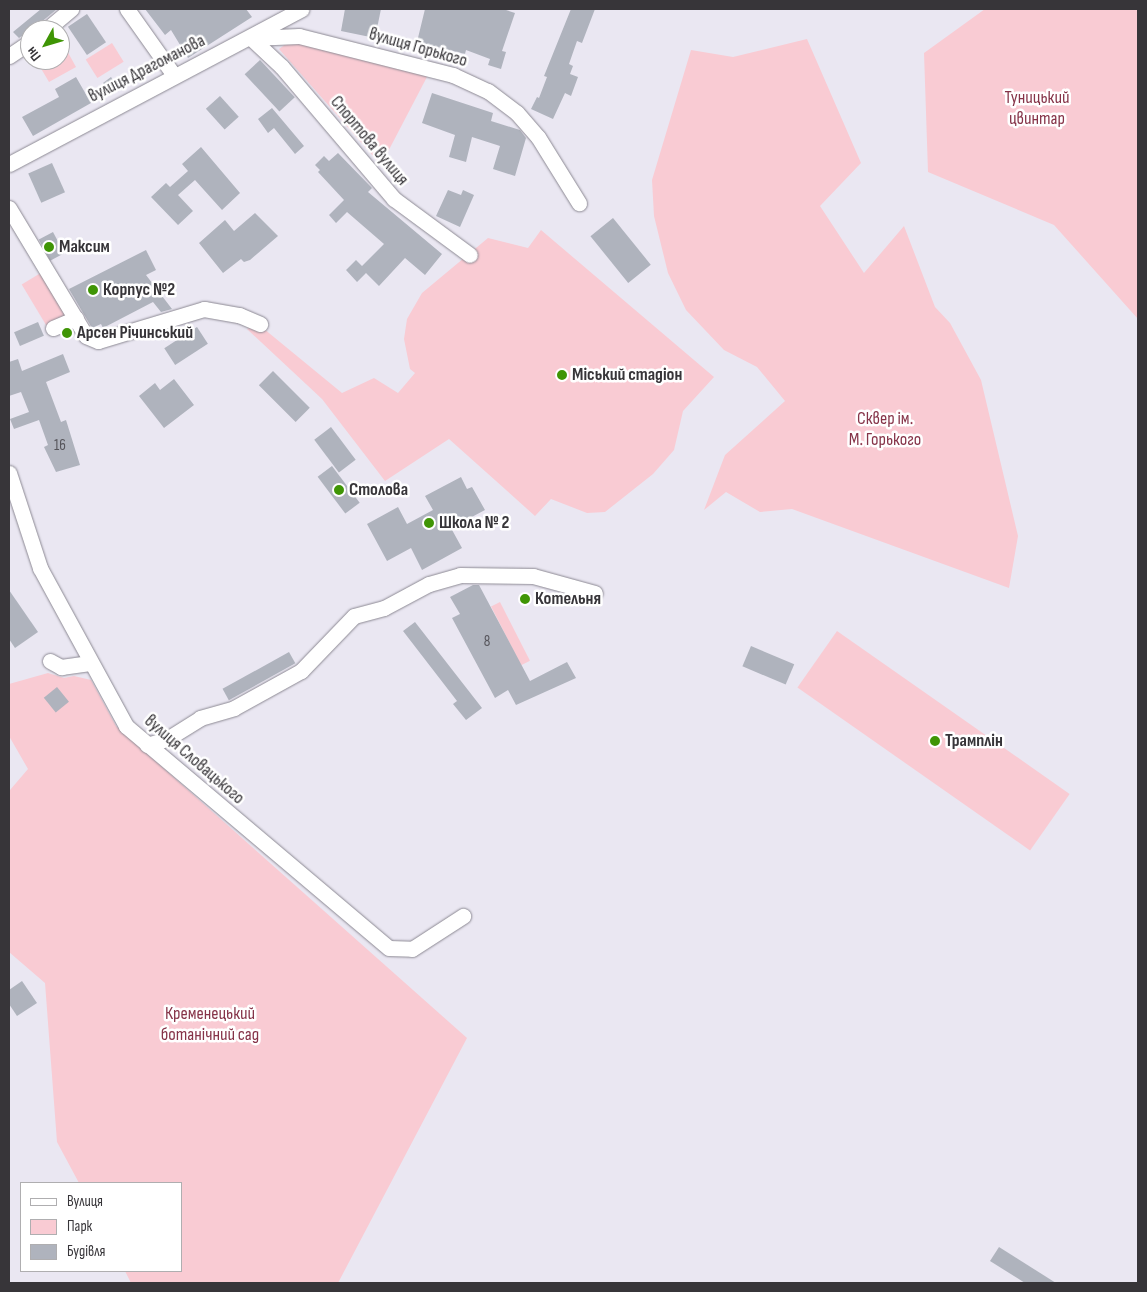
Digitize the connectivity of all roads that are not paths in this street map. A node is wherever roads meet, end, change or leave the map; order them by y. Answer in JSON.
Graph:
{"nodes":[{"id":1,"x":71,"y":9,"type":"edge"},
{"id":2,"x":127,"y":9,"type":"edge"},
{"id":3,"x":302,"y":9,"type":"edge"},
{"id":4,"x":58,"y":20,"type":"edge"},
{"id":5,"x":251,"y":38,"type":"junction"},
{"id":6,"x":20,"y":49,"type":"edge"},
{"id":7,"x":9,"y":56,"type":"edge"},
{"id":8,"x":173,"y":74,"type":"junction"},
{"id":9,"x":9,"y":164,"type":"edge"},
{"id":10,"x":579,"y":203,"type":"dead end"},
{"id":11,"x":9,"y":208,"type":"edge"},
{"id":12,"x":470,"y":255,"type":"dead end"},
{"id":13,"x":76,"y":318,"type":"junction"},
{"id":14,"x":260,"y":324,"type":"dead end"},
{"id":15,"x":53,"y":328,"type":"dead end"},
{"id":16,"x":9,"y":473,"type":"edge"},
{"id":17,"x":595,"y":593,"type":"dead end"},
{"id":18,"x":50,"y":662,"type":"dead end"},
{"id":19,"x":90,"y":663,"type":"junction"},
{"id":20,"x":147,"y":745,"type":"junction"},
{"id":21,"x":463,"y":916,"type":"dead end"}],
"edges":[{"from":1,"to":4,"type":"street"},
{"from":2,"to":8,"type":"street"},
{"from":3,"to":5,"type":"street","name":"вулиця Драгоманова"},
{"from":5,"to":8,"type":"street","name":"вулиця Драгоманова"},
{"from":5,"to":10,"type":"street","name":"вулиця Горького"},
{"from":5,"to":12,"type":"street","name":"Спортова вулиця"},
{"from":6,"to":7,"type":"street"},
{"from":8,"to":9,"type":"street","name":"вулиця Драгоманова"},
{"from":11,"to":13,"type":"street"},
{"from":13,"to":14,"type":"street"},
{"from":13,"to":15,"type":"street"},
{"from":16,"to":19,"type":"street","name":"вулиця Словацького"},
{"from":17,"to":20,"type":"street"},
{"from":18,"to":19,"type":"street"},
{"from":19,"to":20,"type":"street","name":"вулиця Словацького"},
{"from":20,"to":21,"type":"street","name":"вулиця Словацького"}]}
